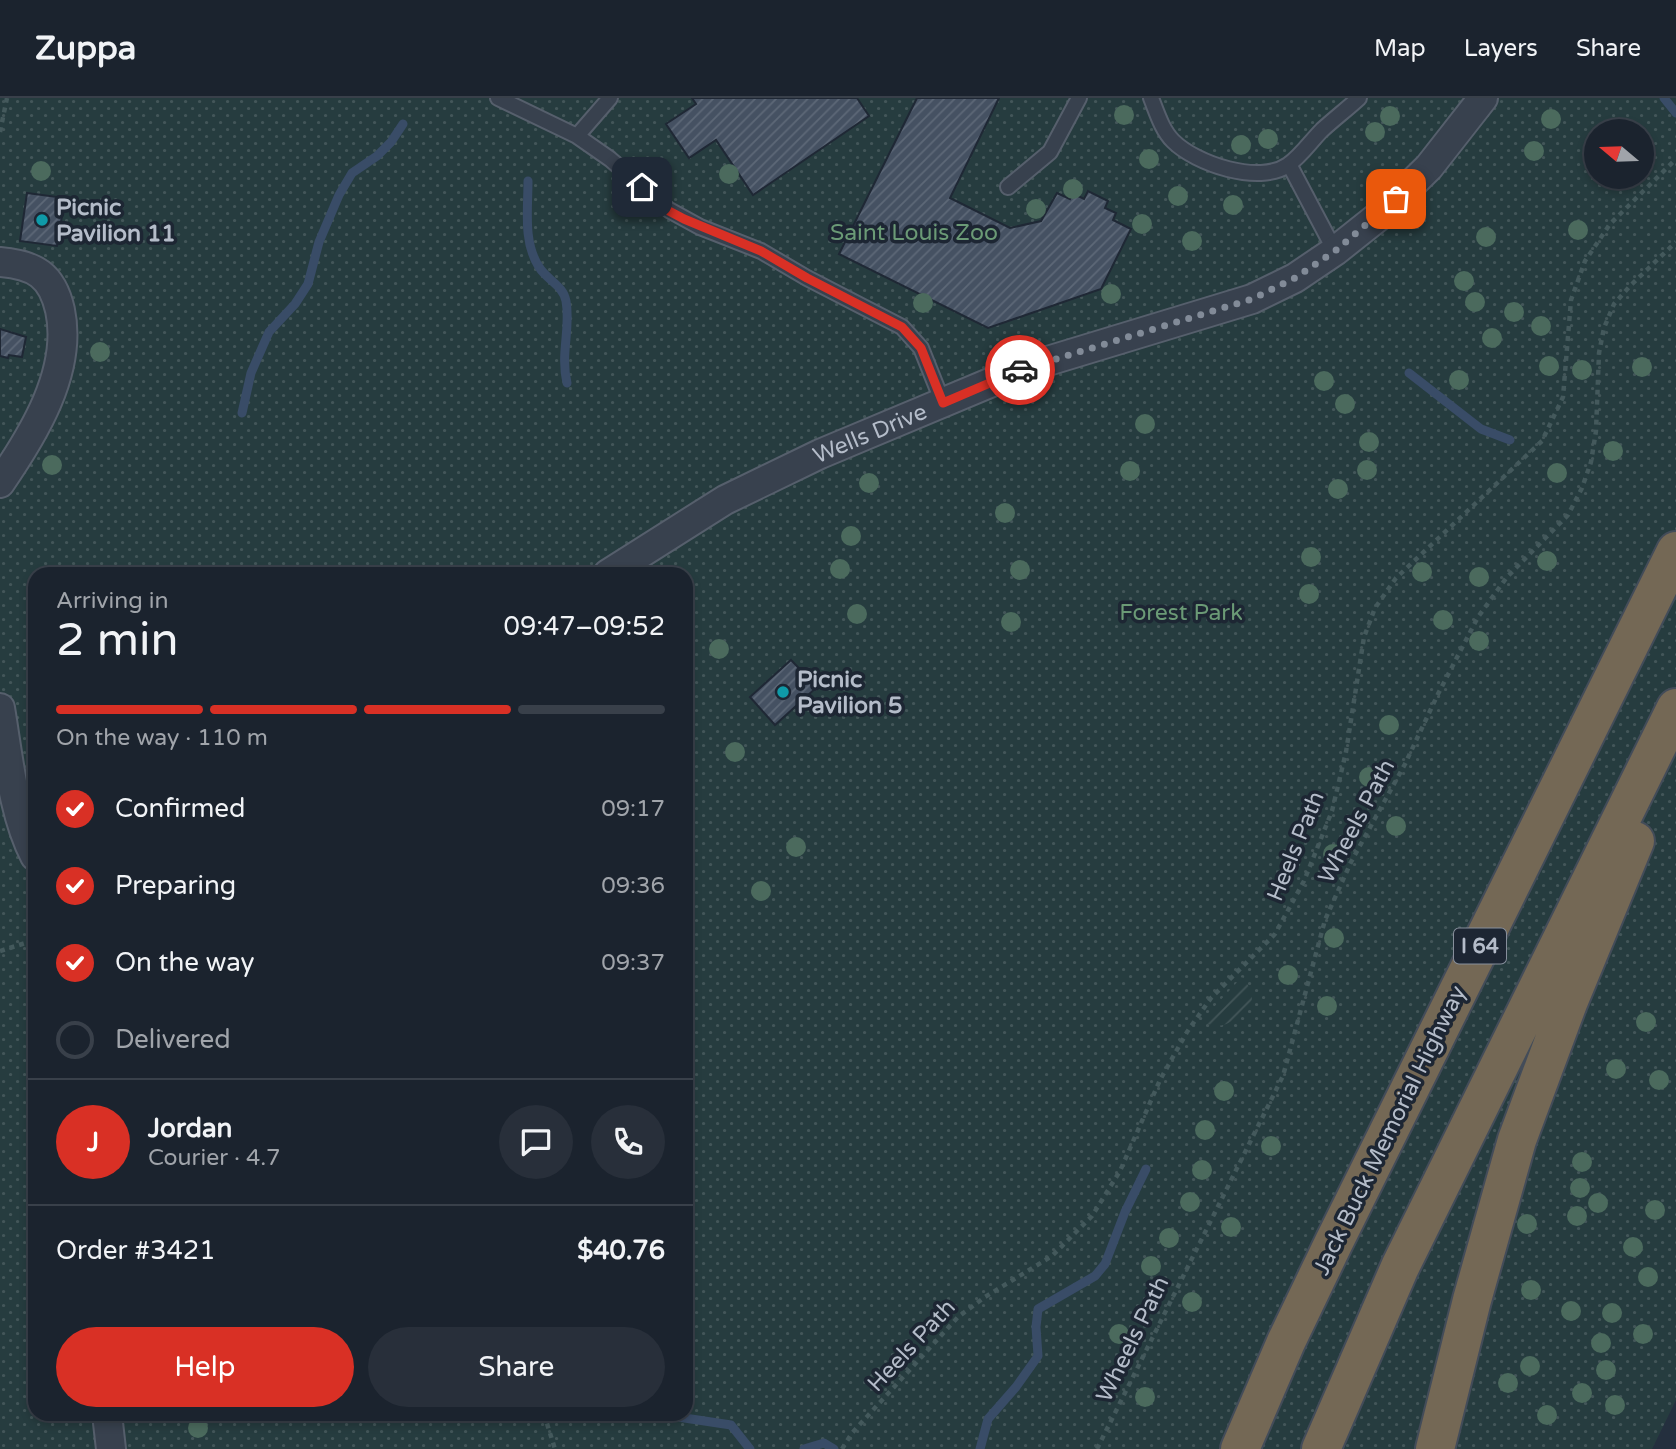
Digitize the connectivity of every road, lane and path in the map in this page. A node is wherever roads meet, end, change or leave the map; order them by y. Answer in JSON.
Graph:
{"nodes":[{"id":1,"x":7,"y":98,"type":"edge"},
{"id":2,"x":498,"y":98,"type":"edge"},
{"id":3,"x":610,"y":98,"type":"edge"},
{"id":4,"x":1079,"y":98,"type":"edge"},
{"id":5,"x":1151,"y":98,"type":"edge"},
{"id":6,"x":1359,"y":98,"type":"edge"},
{"id":7,"x":1483,"y":98,"type":"edge"},
{"id":8,"x":0,"y":132,"type":"edge"},
{"id":9,"x":577,"y":136,"type":"junction"},
{"id":10,"x":1676,"y":159,"type":"edge"},
{"id":11,"x":1289,"y":164,"type":"junction"},
{"id":12,"x":1008,"y":187,"type":"dead end"},
{"id":13,"x":1676,"y":242,"type":"edge"},
{"id":14,"x":1335,"y":251,"type":"junction"},
{"id":15,"x":0,"y":262,"type":"edge"},
{"id":16,"x":943,"y":403,"type":"junction"},
{"id":17,"x":0,"y":483,"type":"edge"},
{"id":18,"x":1676,"y":551,"type":"edge"},
{"id":19,"x":619,"y":567,"type":"edge"},
{"id":20,"x":0,"y":708,"type":"edge"},
{"id":21,"x":1676,"y":708,"type":"edge"},
{"id":22,"x":1676,"y":716,"type":"edge"},
{"id":23,"x":28,"y":843,"type":"edge"},
{"id":24,"x":28,"y":942,"type":"edge"},
{"id":25,"x":0,"y":951,"type":"edge"},
{"id":26,"x":1286,"y":1342,"type":"junction"},
{"id":27,"x":108,"y":1421,"type":"edge"},
{"id":28,"x":546,"y":1421,"type":"edge"},
{"id":29,"x":111,"y":1449,"type":"edge"},
{"id":30,"x":555,"y":1449,"type":"edge"},
{"id":31,"x":842,"y":1449,"type":"edge"},
{"id":32,"x":1097,"y":1449,"type":"edge"},
{"id":33,"x":1218,"y":1449,"type":"edge"},
{"id":34,"x":1240,"y":1449,"type":"edge"},
{"id":35,"x":1321,"y":1449,"type":"edge"},
{"id":36,"x":1435,"y":1449,"type":"edge"}],
"edges":[{"from":1,"to":8,"type":"path"},
{"from":2,"to":9,"type":"lane"},
{"from":3,"to":9,"type":"lane"},
{"from":4,"to":12,"type":"lane"},
{"from":5,"to":11,"type":"lane"},
{"from":6,"to":11,"type":"lane"},
{"from":7,"to":14,"type":"street","name":"Wells Drive"},
{"from":9,"to":16,"type":"lane"},
{"from":10,"to":31,"type":"path","name":"Heels Path"},
{"from":11,"to":14,"type":"lane"},
{"from":13,"to":32,"type":"path","name":"Wheels Path"},
{"from":14,"to":16,"type":"street","name":"Wells Drive"},
{"from":15,"to":17,"type":"street"},
{"from":16,"to":19,"type":"street","name":"Wells Drive"},
{"from":18,"to":26,"type":"highway","name":"Jack Buck Memorial Highway","number":"I 64"},
{"from":20,"to":23,"type":"street"},
{"from":21,"to":35,"type":"highway"},
{"from":22,"to":36,"type":"highway"},
{"from":24,"to":25,"type":"path"},
{"from":26,"to":33,"type":"highway"},
{"from":26,"to":34,"type":"highway","name":"Jack Buck Memorial Highway","number":"I 64"},
{"from":27,"to":29,"type":"street"},
{"from":28,"to":30,"type":"path"}]}
